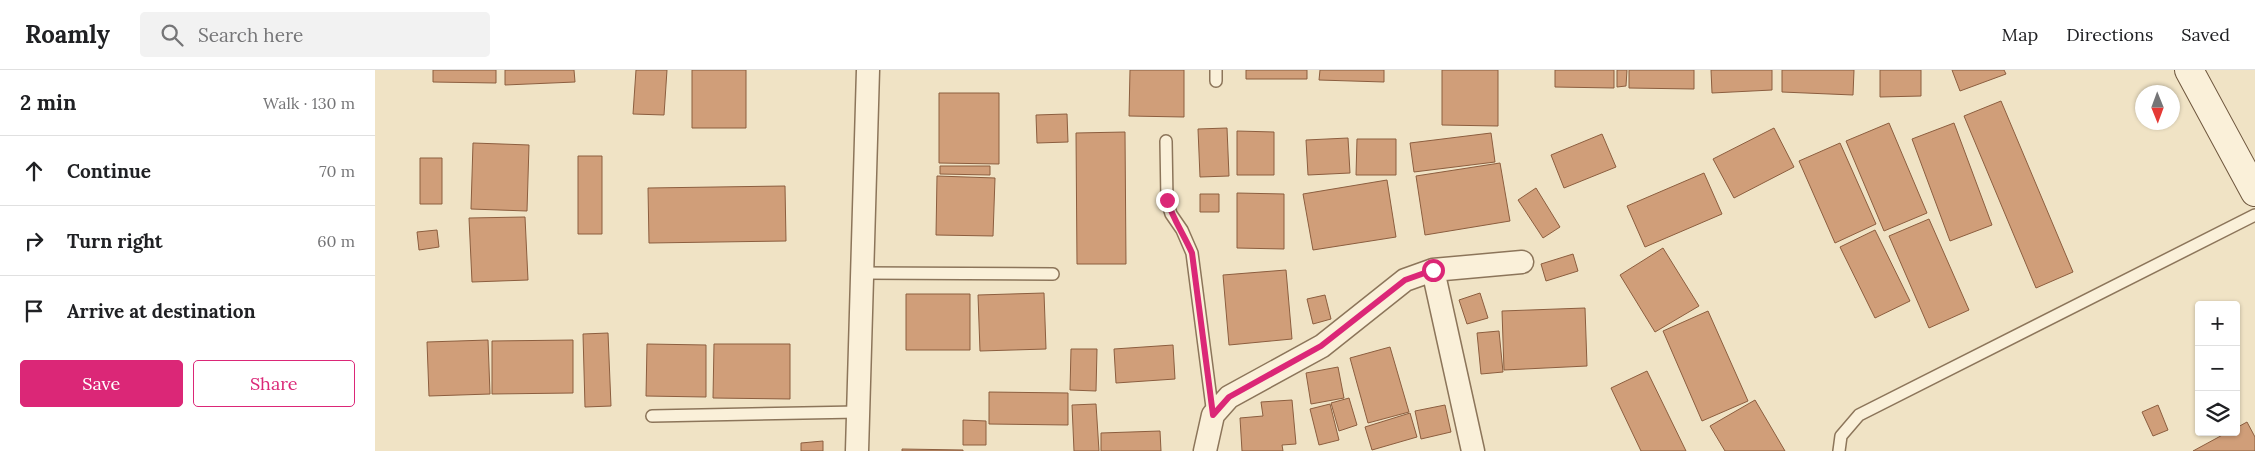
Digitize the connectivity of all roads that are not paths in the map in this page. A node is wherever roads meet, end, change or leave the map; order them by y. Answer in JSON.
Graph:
{"nodes":[{"id":1,"x":868,"y":70,"type":"edge"},
{"id":2,"x":2189,"y":70,"type":"edge"},
{"id":3,"x":1166,"y":141,"type":"dead end"},
{"id":4,"x":2255,"y":192,"type":"edge"},
{"id":5,"x":2255,"y":215,"type":"edge"},
{"id":6,"x":1522,"y":262,"type":"dead end"},
{"id":7,"x":1433,"y":270,"type":"junction"},
{"id":8,"x":862,"y":272,"type":"junction"},
{"id":9,"x":1053,"y":274,"type":"dead end"},
{"id":10,"x":858,"y":412,"type":"junction"},
{"id":11,"x":1213,"y":415,"type":"junction"},
{"id":12,"x":652,"y":416,"type":"dead end"},
{"id":13,"x":857,"y":451,"type":"edge"},
{"id":14,"x":1205,"y":451,"type":"edge"},
{"id":15,"x":1473,"y":451,"type":"edge"},
{"id":16,"x":1839,"y":451,"type":"edge"}],
"edges":[{"from":1,"to":8,"type":"street"},
{"from":2,"to":4,"type":"main road"},
{"from":3,"to":11,"type":"lane"},
{"from":5,"to":16,"type":"lane"},
{"from":6,"to":7,"type":"street"},
{"from":7,"to":11,"type":"street"},
{"from":7,"to":15,"type":"street"},
{"from":8,"to":9,"type":"lane"},
{"from":8,"to":10,"type":"street"},
{"from":10,"to":12,"type":"lane"},
{"from":10,"to":13,"type":"street"},
{"from":11,"to":14,"type":"street"}]}
